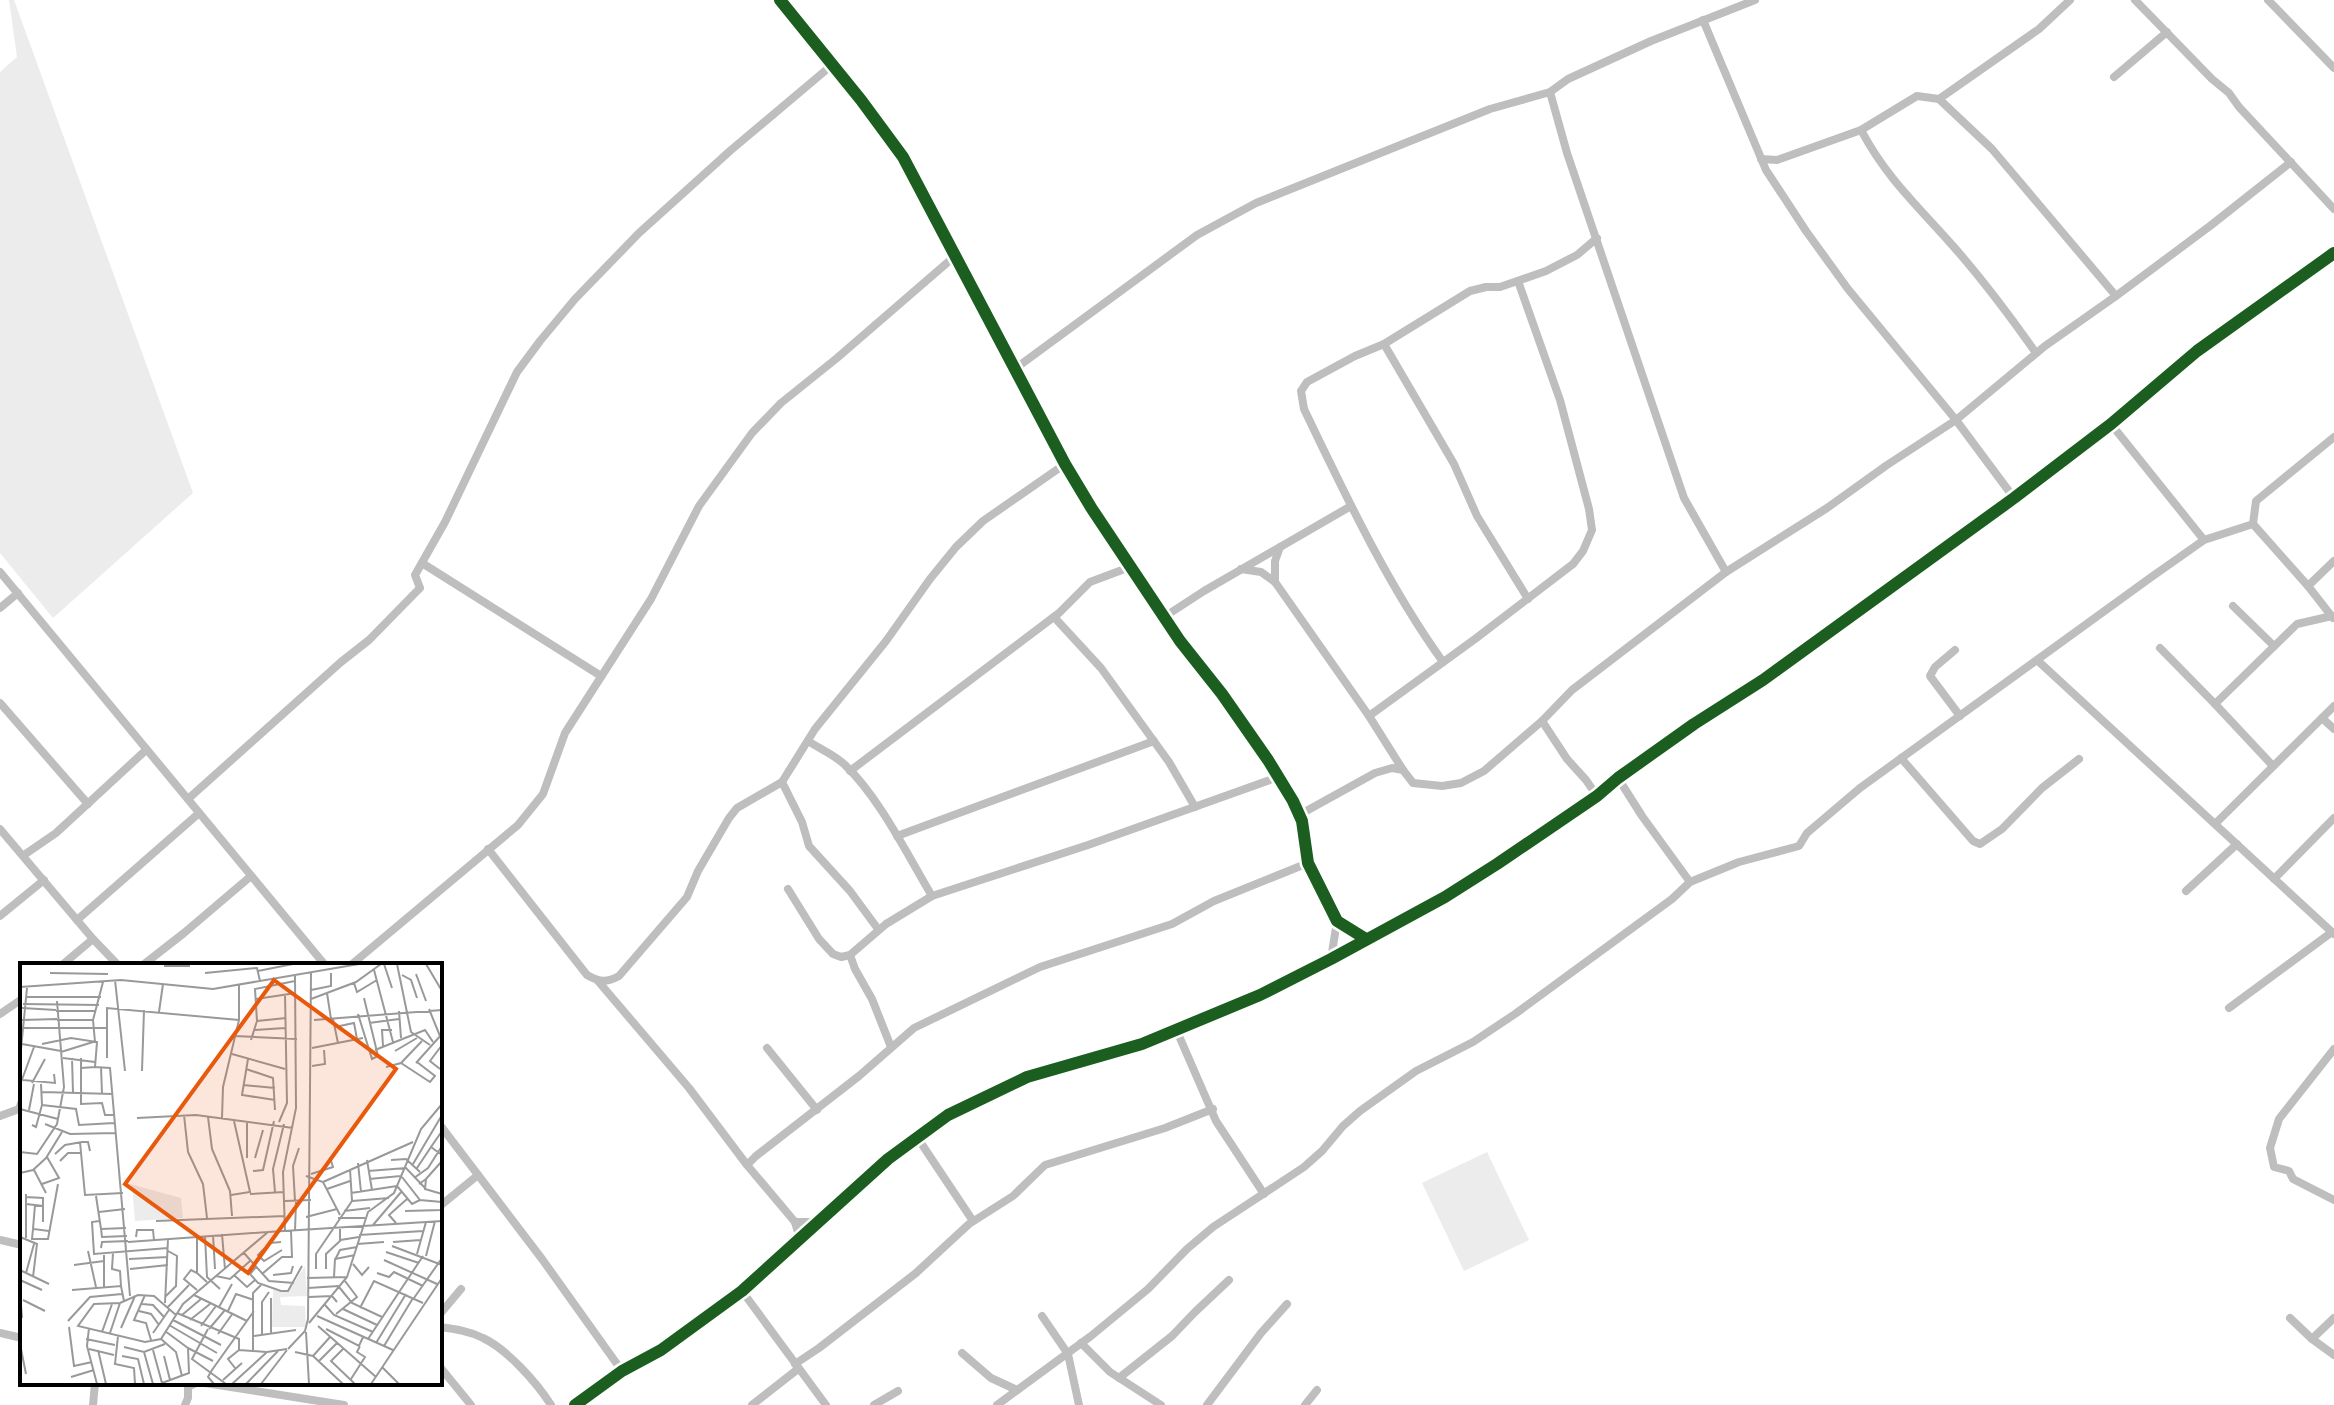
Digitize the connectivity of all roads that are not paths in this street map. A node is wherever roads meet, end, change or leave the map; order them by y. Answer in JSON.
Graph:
{"nodes":[{"id":1,"x":780,"y":0,"type":"edge"},
{"id":2,"x":1755,"y":0,"type":"edge"},
{"id":3,"x":2135,"y":0,"type":"edge"},
{"id":4,"x":2268,"y":0,"type":"edge"},
{"id":5,"x":2066,"y":2,"type":"edge"},
{"id":6,"x":1703,"y":20,"type":"junction"},
{"id":7,"x":2167,"y":32,"type":"junction"},
{"id":8,"x":832,"y":65,"type":"junction"},
{"id":9,"x":2334,"y":68,"type":"edge"},
{"id":10,"x":2114,"y":77,"type":"dead end"},
{"id":11,"x":1550,"y":92,"type":"junction"},
{"id":12,"x":1939,"y":99,"type":"junction"},
{"id":13,"x":1861,"y":130,"type":"junction"},
{"id":14,"x":1761,"y":159,"type":"junction"},
{"id":15,"x":2291,"y":162,"type":"junction"},
{"id":16,"x":2334,"y":209,"type":"edge"},
{"id":17,"x":1597,"y":238,"type":"junction"},
{"id":18,"x":2334,"y":253,"type":"edge"},
{"id":19,"x":955,"y":256,"type":"junction"},
{"id":20,"x":1518,"y":281,"type":"junction"},
{"id":21,"x":2116,"y":296,"type":"junction"},
{"id":22,"x":1384,"y":344,"type":"junction"},
{"id":23,"x":2036,"y":353,"type":"junction"},
{"id":24,"x":1016,"y":368,"type":"junction"},
{"id":25,"x":1956,"y":420,"type":"junction"},
{"id":26,"x":2111,"y":424,"type":"junction"},
{"id":27,"x":2334,"y":437,"type":"edge"},
{"id":28,"x":1065,"y":464,"type":"junction"},
{"id":29,"x":2014,"y":498,"type":"junction"},
{"id":30,"x":1351,"y":506,"type":"junction"},
{"id":31,"x":2253,"y":524,"type":"junction"},
{"id":32,"x":2204,"y":540,"type":"junction"},
{"id":33,"x":1280,"y":546,"type":"junction"},
{"id":34,"x":2334,"y":561,"type":"edge"},
{"id":35,"x":422,"y":563,"type":"junction"},
{"id":36,"x":1130,"y":567,"type":"junction"},
{"id":37,"x":1241,"y":569,"type":"junction"},
{"id":38,"x":0,"y":572,"type":"edge"},
{"id":39,"x":1726,"y":572,"type":"junction"},
{"id":40,"x":1275,"y":582,"type":"junction"},
{"id":41,"x":2308,"y":586,"type":"junction"},
{"id":42,"x":18,"y":593,"type":"junction"},
{"id":43,"x":1528,"y":599,"type":"junction"},
{"id":44,"x":2233,"y":606,"type":"dead end"},
{"id":45,"x":0,"y":608,"type":"edge"},
{"id":46,"x":1054,"y":617,"type":"junction"},
{"id":47,"x":1164,"y":617,"type":"junction"},
{"id":48,"x":2333,"y":618,"type":"edge"},
{"id":49,"x":2274,"y":646,"type":"junction"},
{"id":50,"x":2160,"y":648,"type":"dead end"},
{"id":51,"x":1955,"y":650,"type":"dead end"},
{"id":52,"x":2037,"y":660,"type":"junction"},
{"id":53,"x":1443,"y":662,"type":"junction"},
{"id":54,"x":601,"y":676,"type":"junction"},
{"id":55,"x":0,"y":703,"type":"edge"},
{"id":56,"x":2215,"y":704,"type":"junction"},
{"id":57,"x":2334,"y":706,"type":"edge"},
{"id":58,"x":1369,"y":716,"type":"junction"},
{"id":59,"x":1960,"y":716,"type":"junction"},
{"id":60,"x":2322,"y":718,"type":"junction"},
{"id":61,"x":1542,"y":721,"type":"junction"},
{"id":62,"x":2334,"y":729,"type":"edge"},
{"id":63,"x":808,"y":741,"type":"junction"},
{"id":64,"x":1154,"y":741,"type":"junction"},
{"id":65,"x":146,"y":750,"type":"junction"},
{"id":66,"x":1901,"y":758,"type":"junction"},
{"id":67,"x":2079,"y":759,"type":"dead end"},
{"id":68,"x":2273,"y":766,"type":"junction"},
{"id":69,"x":1403,"y":770,"type":"junction"},
{"id":70,"x":850,"y":771,"type":"junction"},
{"id":71,"x":1278,"y":777,"type":"junction"},
{"id":72,"x":1618,"y":778,"type":"junction"},
{"id":73,"x":782,"y":782,"type":"junction"},
{"id":74,"x":1597,"y":796,"type":"junction"},
{"id":75,"x":188,"y":799,"type":"junction"},
{"id":76,"x":88,"y":804,"type":"junction"},
{"id":77,"x":1195,"y":807,"type":"junction"},
{"id":78,"x":198,"y":814,"type":"junction"},
{"id":79,"x":1299,"y":815,"type":"junction"},
{"id":80,"x":2334,"y":818,"type":"edge"},
{"id":81,"x":2215,"y":824,"type":"junction"},
{"id":82,"x":0,"y":829,"type":"edge"},
{"id":83,"x":897,"y":836,"type":"junction"},
{"id":84,"x":2237,"y":844,"type":"junction"},
{"id":85,"x":488,"y":849,"type":"junction"},
{"id":86,"x":24,"y":855,"type":"junction"},
{"id":87,"x":1308,"y":863,"type":"junction"},
{"id":88,"x":251,"y":876,"type":"junction"},
{"id":89,"x":2274,"y":879,"type":"junction"},
{"id":90,"x":44,"y":880,"type":"junction"},
{"id":91,"x":1690,"y":882,"type":"junction"},
{"id":92,"x":788,"y":889,"type":"dead end"},
{"id":93,"x":2186,"y":891,"type":"dead end"},
{"id":94,"x":932,"y":896,"type":"junction"},
{"id":95,"x":0,"y":916,"type":"edge"},
{"id":96,"x":77,"y":920,"type":"junction"},
{"id":97,"x":1337,"y":921,"type":"junction"},
{"id":98,"x":878,"y":929,"type":"junction"},
{"id":99,"x":2333,"y":933,"type":"edge"},
{"id":100,"x":93,"y":939,"type":"junction"},
{"id":101,"x":1366,"y":939,"type":"junction"},
{"id":102,"x":850,"y":955,"type":"junction"},
{"id":103,"x":1331,"y":959,"type":"junction"},
{"id":104,"x":64,"y":963,"type":"edge"},
{"id":105,"x":116,"y":963,"type":"edge"},
{"id":106,"x":146,"y":963,"type":"edge"},
{"id":107,"x":323,"y":963,"type":"edge"},
{"id":108,"x":353,"y":963,"type":"edge"},
{"id":109,"x":598,"y":981,"type":"junction"},
{"id":110,"x":20,"y":1000,"type":"edge"},
{"id":111,"x":2229,"y":1008,"type":"dead end"},
{"id":112,"x":0,"y":1014,"type":"edge"},
{"id":113,"x":1176,"y":1029,"type":"junction"},
{"id":114,"x":891,"y":1047,"type":"junction"},
{"id":115,"x":767,"y":1048,"type":"dead end"},
{"id":116,"x":2334,"y":1049,"type":"edge"},
{"id":117,"x":20,"y":1107,"type":"edge"},
{"id":118,"x":1213,"y":1109,"type":"junction"},
{"id":119,"x":817,"y":1110,"type":"junction"},
{"id":120,"x":0,"y":1116,"type":"edge"},
{"id":121,"x":442,"y":1128,"type":"edge"},
{"id":122,"x":917,"y":1137,"type":"junction"},
{"id":123,"x":747,"y":1165,"type":"junction"},
{"id":124,"x":478,"y":1175,"type":"junction"},
{"id":125,"x":1264,"y":1194,"type":"junction"},
{"id":126,"x":2334,"y":1200,"type":"edge"},
{"id":127,"x":442,"y":1205,"type":"edge"},
{"id":128,"x":973,"y":1221,"type":"junction"},
{"id":129,"x":795,"y":1222,"type":"junction"},
{"id":130,"x":820,"y":1222,"type":"junction"},
{"id":131,"x":800,"y":1239,"type":"junction"},
{"id":132,"x":0,"y":1240,"type":"edge"},
{"id":133,"x":20,"y":1245,"type":"edge"},
{"id":134,"x":1229,"y":1280,"type":"dead end"},
{"id":135,"x":461,"y":1289,"type":"dead end"},
{"id":136,"x":742,"y":1291,"type":"junction"},
{"id":137,"x":1287,"y":1304,"type":"dead end"},
{"id":138,"x":442,"y":1312,"type":"edge"},
{"id":139,"x":1042,"y":1316,"type":"dead end"},
{"id":140,"x":2290,"y":1318,"type":"dead end"},
{"id":141,"x":2334,"y":1318,"type":"edge"},
{"id":142,"x":442,"y":1327,"type":"edge"},
{"id":143,"x":0,"y":1333,"type":"edge"},
{"id":144,"x":20,"y":1338,"type":"edge"},
{"id":145,"x":2312,"y":1339,"type":"junction"},
{"id":146,"x":1081,"y":1343,"type":"junction"},
{"id":147,"x":962,"y":1353,"type":"dead end"},
{"id":148,"x":1068,"y":1354,"type":"junction"},
{"id":149,"x":2334,"y":1355,"type":"edge"},
{"id":150,"x":796,"y":1367,"type":"junction"},
{"id":151,"x":442,"y":1369,"type":"edge"},
{"id":152,"x":622,"y":1371,"type":"junction"},
{"id":153,"x":1119,"y":1378,"type":"junction"},
{"id":154,"x":95,"y":1385,"type":"edge"},
{"id":155,"x":192,"y":1385,"type":"edge"},
{"id":156,"x":218,"y":1385,"type":"edge"},
{"id":157,"x":1017,"y":1390,"type":"junction"},
{"id":158,"x":1317,"y":1390,"type":"dead end"},
{"id":159,"x":898,"y":1391,"type":"dead end"},
{"id":160,"x":577,"y":1404,"type":"edge"},
{"id":161,"x":93,"y":1405,"type":"edge"},
{"id":162,"x":185,"y":1405,"type":"edge"},
{"id":163,"x":344,"y":1405,"type":"edge"},
{"id":164,"x":471,"y":1405,"type":"edge"},
{"id":165,"x":551,"y":1405,"type":"edge"},
{"id":166,"x":752,"y":1405,"type":"edge"},
{"id":167,"x":826,"y":1405,"type":"edge"},
{"id":168,"x":874,"y":1405,"type":"edge"},
{"id":169,"x":997,"y":1405,"type":"edge"},
{"id":170,"x":1079,"y":1405,"type":"edge"},
{"id":171,"x":1161,"y":1405,"type":"edge"},
{"id":172,"x":1207,"y":1405,"type":"edge"},
{"id":173,"x":1305,"y":1405,"type":"edge"}],
"edges":[{"from":1,"to":8,"type":"street"},
{"from":2,"to":6,"type":"street"},
{"from":3,"to":7,"type":"street"},
{"from":4,"to":9,"type":"street"},
{"from":5,"to":12,"type":"street"},
{"from":6,"to":11,"type":"street"},
{"from":6,"to":14,"type":"street"},
{"from":7,"to":10,"type":"street"},
{"from":7,"to":15,"type":"street"},
{"from":8,"to":19,"type":"street"},
{"from":8,"to":35,"type":"street"},
{"from":11,"to":17,"type":"street"},
{"from":11,"to":24,"type":"street"},
{"from":12,"to":13,"type":"street"},
{"from":12,"to":21,"type":"street"},
{"from":13,"to":14,"type":"street"},
{"from":13,"to":23,"type":"street"},
{"from":14,"to":25,"type":"street"},
{"from":15,"to":16,"type":"street"},
{"from":15,"to":21,"type":"street"},
{"from":17,"to":20,"type":"street"},
{"from":17,"to":39,"type":"street"},
{"from":18,"to":26,"type":"street"},
{"from":19,"to":24,"type":"street"},
{"from":19,"to":54,"type":"street"},
{"from":20,"to":22,"type":"street"},
{"from":20,"to":43,"type":"street"},
{"from":21,"to":23,"type":"street"},
{"from":22,"to":30,"type":"street"},
{"from":22,"to":43,"type":"street"},
{"from":23,"to":25,"type":"street"},
{"from":24,"to":28,"type":"street"},
{"from":25,"to":29,"type":"street"},
{"from":25,"to":39,"type":"street"},
{"from":26,"to":29,"type":"street"},
{"from":26,"to":32,"type":"street"},
{"from":27,"to":31,"type":"street"},
{"from":28,"to":36,"type":"street"},
{"from":28,"to":63,"type":"street"},
{"from":29,"to":72,"type":"street"},
{"from":30,"to":33,"type":"street"},
{"from":30,"to":53,"type":"street"},
{"from":31,"to":32,"type":"street"},
{"from":31,"to":41,"type":"street"},
{"from":32,"to":52,"type":"street"},
{"from":33,"to":37,"type":"street"},
{"from":33,"to":40,"type":"street"},
{"from":34,"to":41,"type":"street"},
{"from":35,"to":54,"type":"street"},
{"from":35,"to":75,"type":"street"},
{"from":36,"to":46,"type":"street"},
{"from":36,"to":47,"type":"street"},
{"from":37,"to":40,"type":"street"},
{"from":37,"to":47,"type":"street"},
{"from":38,"to":42,"type":"street"},
{"from":39,"to":61,"type":"street"},
{"from":40,"to":58,"type":"street"},
{"from":41,"to":48,"type":"street"},
{"from":42,"to":45,"type":"street"},
{"from":42,"to":65,"type":"street"},
{"from":43,"to":53,"type":"street"},
{"from":44,"to":49,"type":"street"},
{"from":46,"to":64,"type":"street"},
{"from":46,"to":70,"type":"street"},
{"from":47,"to":71,"type":"street"},
{"from":48,"to":49,"type":"street"},
{"from":49,"to":56,"type":"street"},
{"from":50,"to":56,"type":"street"},
{"from":51,"to":59,"type":"street"},
{"from":52,"to":59,"type":"street"},
{"from":52,"to":81,"type":"street"},
{"from":53,"to":58,"type":"street"},
{"from":54,"to":85,"type":"street"},
{"from":55,"to":76,"type":"street"},
{"from":56,"to":68,"type":"street"},
{"from":57,"to":60,"type":"street"},
{"from":58,"to":69,"type":"street"},
{"from":59,"to":66,"type":"street"},
{"from":60,"to":62,"type":"street"},
{"from":60,"to":68,"type":"street"},
{"from":61,"to":69,"type":"street"},
{"from":61,"to":74,"type":"street"},
{"from":63,"to":70,"type":"street"},
{"from":63,"to":73,"type":"street"},
{"from":64,"to":77,"type":"street"},
{"from":64,"to":83,"type":"street"},
{"from":65,"to":75,"type":"street"},
{"from":65,"to":76,"type":"street"},
{"from":66,"to":67,"type":"street"},
{"from":66,"to":91,"type":"street"},
{"from":68,"to":81,"type":"street"},
{"from":69,"to":79,"type":"street"},
{"from":70,"to":83,"type":"street"},
{"from":71,"to":77,"type":"street"},
{"from":71,"to":79,"type":"street"},
{"from":72,"to":74,"type":"street"},
{"from":72,"to":91,"type":"street"},
{"from":73,"to":98,"type":"street"},
{"from":73,"to":109,"type":"street"},
{"from":74,"to":101,"type":"street"},
{"from":75,"to":78,"type":"street"},
{"from":76,"to":86,"type":"street"},
{"from":77,"to":94,"type":"street"},
{"from":78,"to":88,"type":"street"},
{"from":78,"to":96,"type":"street"},
{"from":79,"to":87,"type":"street"},
{"from":80,"to":89,"type":"street"},
{"from":81,"to":84,"type":"street"},
{"from":82,"to":86,"type":"street"},
{"from":83,"to":94,"type":"street"},
{"from":84,"to":89,"type":"street"},
{"from":84,"to":93,"type":"street"},
{"from":85,"to":108,"type":"street"},
{"from":85,"to":109,"type":"street"},
{"from":86,"to":90,"type":"street"},
{"from":87,"to":97,"type":"street"},
{"from":87,"to":114,"type":"street"},
{"from":88,"to":106,"type":"street"},
{"from":88,"to":107,"type":"street"},
{"from":89,"to":99,"type":"street"},
{"from":90,"to":95,"type":"street"},
{"from":90,"to":96,"type":"street"},
{"from":91,"to":125,"type":"street"},
{"from":92,"to":102,"type":"street"},
{"from":94,"to":98,"type":"street"},
{"from":96,"to":100,"type":"street"},
{"from":97,"to":101,"type":"street"},
{"from":97,"to":103,"type":"street"},
{"from":98,"to":102,"type":"street"},
{"from":99,"to":111,"type":"street"},
{"from":100,"to":104,"type":"street"},
{"from":100,"to":105,"type":"street"},
{"from":101,"to":103,"type":"street"},
{"from":102,"to":114,"type":"street"},
{"from":103,"to":113,"type":"street"},
{"from":109,"to":123,"type":"street"},
{"from":110,"to":112,"type":"street"},
{"from":113,"to":118,"type":"street"},
{"from":113,"to":122,"type":"street"},
{"from":114,"to":119,"type":"street"},
{"from":115,"to":119,"type":"street"},
{"from":116,"to":126,"type":"street"},
{"from":117,"to":120,"type":"street"},
{"from":118,"to":125,"type":"street"},
{"from":118,"to":128,"type":"street"},
{"from":119,"to":123,"type":"street"},
{"from":121,"to":124,"type":"street"},
{"from":122,"to":128,"type":"street"},
{"from":122,"to":130,"type":"street"},
{"from":123,"to":129,"type":"street"},
{"from":124,"to":127,"type":"street"},
{"from":124,"to":152,"type":"street"},
{"from":125,"to":146,"type":"street"},
{"from":128,"to":150,"type":"street"},
{"from":129,"to":130,"type":"street"},
{"from":129,"to":131,"type":"street"},
{"from":130,"to":131,"type":"street"},
{"from":131,"to":136,"type":"street"},
{"from":132,"to":133,"type":"street"},
{"from":134,"to":153,"type":"street"},
{"from":135,"to":138,"type":"street"},
{"from":136,"to":150,"type":"street"},
{"from":136,"to":152,"type":"street"},
{"from":137,"to":172,"type":"street"},
{"from":139,"to":148,"type":"street"},
{"from":140,"to":145,"type":"street"},
{"from":141,"to":145,"type":"street"},
{"from":142,"to":165,"type":"street"},
{"from":143,"to":144,"type":"street"},
{"from":145,"to":149,"type":"street"},
{"from":146,"to":148,"type":"street"},
{"from":146,"to":153,"type":"street"},
{"from":147,"to":157,"type":"street"},
{"from":148,"to":157,"type":"street"},
{"from":148,"to":170,"type":"street"},
{"from":150,"to":166,"type":"street"},
{"from":150,"to":167,"type":"street"},
{"from":151,"to":164,"type":"street"},
{"from":152,"to":160,"type":"street"},
{"from":153,"to":171,"type":"street"},
{"from":154,"to":161,"type":"street"},
{"from":155,"to":162,"type":"street"},
{"from":156,"to":163,"type":"street"},
{"from":157,"to":169,"type":"street"},
{"from":158,"to":173,"type":"street"},
{"from":159,"to":168,"type":"street"}]}
